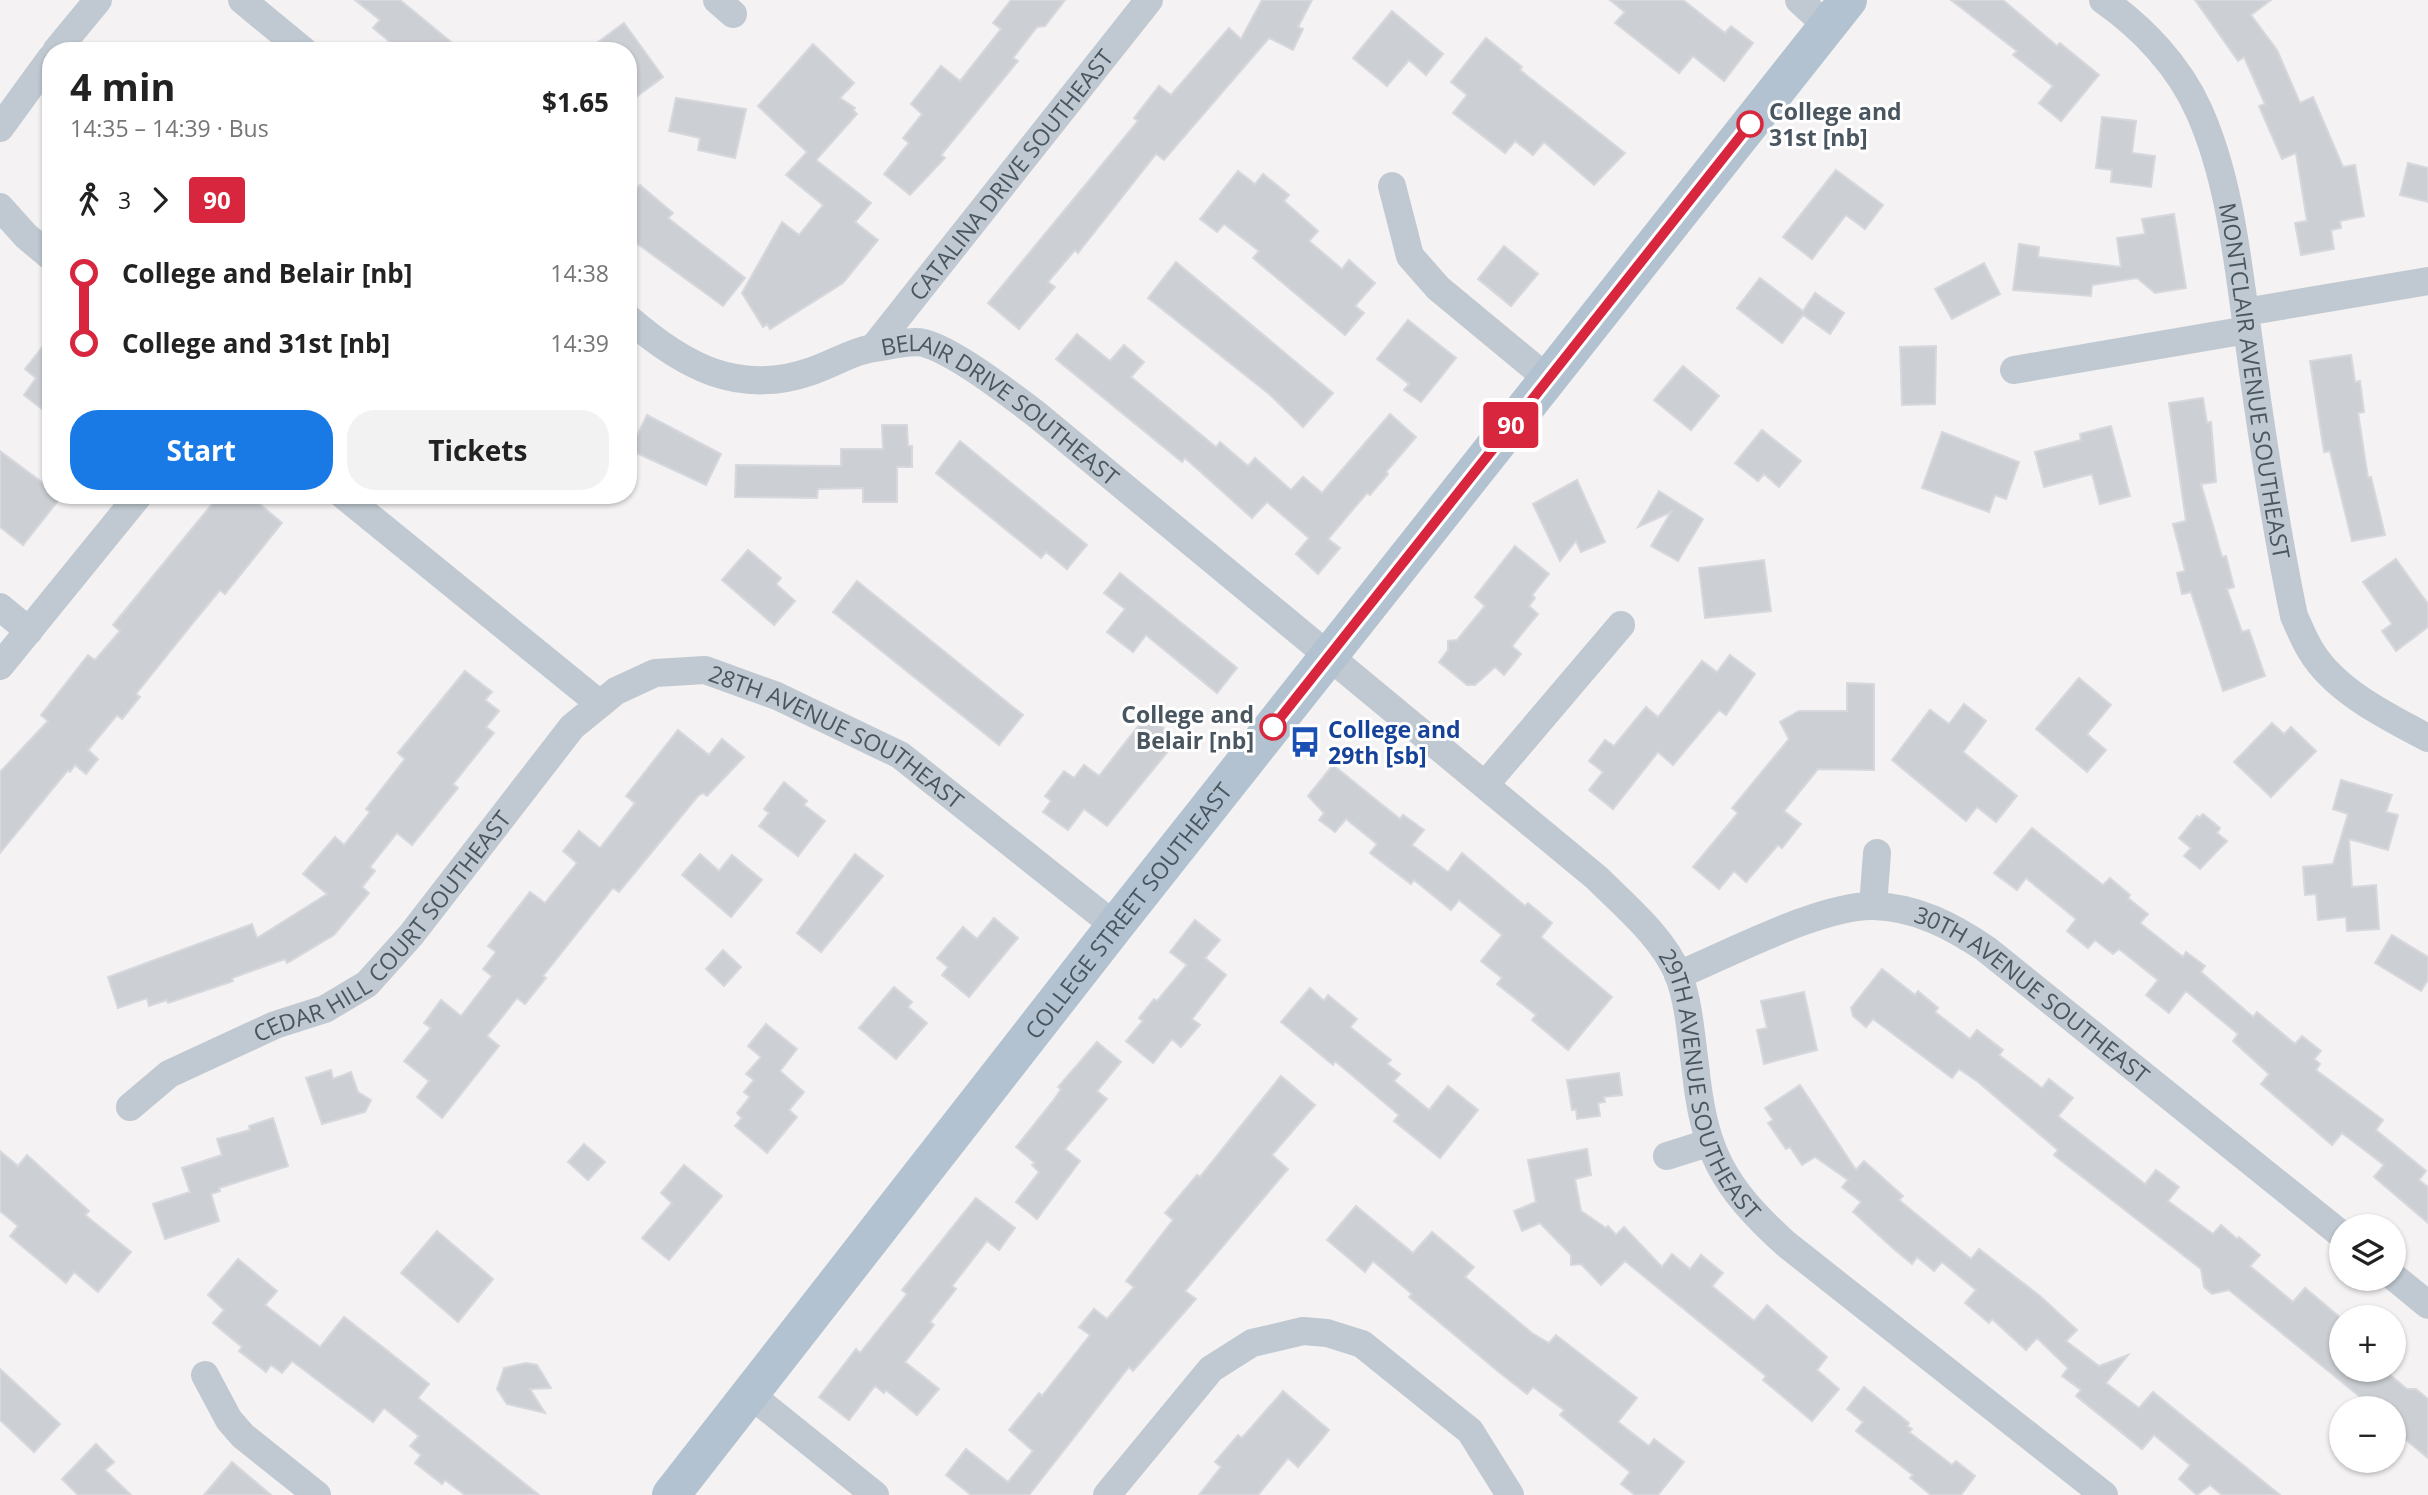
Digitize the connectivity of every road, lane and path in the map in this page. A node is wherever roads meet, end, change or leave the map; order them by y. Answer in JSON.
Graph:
{"nodes":[{"id":1,"x":98,"y":0,"type":"edge"},
{"id":2,"x":242,"y":0,"type":"edge"},
{"id":3,"x":1149,"y":0,"type":"edge"},
{"id":4,"x":1799,"y":0,"type":"edge"},
{"id":5,"x":2103,"y":0,"type":"edge"},
{"id":6,"x":1838,"y":13,"type":"edge"},
{"id":7,"x":63,"y":42,"type":"edge"},
{"id":8,"x":293,"y":42,"type":"edge"},
{"id":9,"x":42,"y":70,"type":"edge"},
{"id":10,"x":0,"y":128,"type":"edge"},
{"id":11,"x":1392,"y":186,"type":"dead end"},
{"id":12,"x":0,"y":207,"type":"edge"},
{"id":13,"x":42,"y":249,"type":"edge"},
{"id":14,"x":2428,"y":281,"type":"edge"},
{"id":15,"x":2246,"y":321,"type":"junction"},
{"id":16,"x":637,"y":325,"type":"edge"},
{"id":17,"x":874,"y":348,"type":"junction"},
{"id":18,"x":2014,"y":370,"type":"dead end"},
{"id":19,"x":1548,"y":379,"type":"junction"},
{"id":20,"x":132,"y":504,"type":"edge"},
{"id":21,"x":354,"y":504,"type":"edge"},
{"id":22,"x":0,"y":607,"type":"edge"},
{"id":23,"x":1621,"y":625,"type":"dead end"},
{"id":24,"x":29,"y":631,"type":"junction"},
{"id":25,"x":1329,"y":656,"type":"junction"},
{"id":26,"x":0,"y":666,"type":"edge"},
{"id":27,"x":600,"y":704,"type":"junction"},
{"id":28,"x":2428,"y":738,"type":"edge"},
{"id":29,"x":1485,"y":785,"type":"junction"},
{"id":30,"x":1877,"y":853,"type":"dead end"},
{"id":31,"x":1873,"y":906,"type":"junction"},
{"id":32,"x":1115,"y":926,"type":"junction"},
{"id":33,"x":1678,"y":975,"type":"junction"},
{"id":34,"x":130,"y":1107,"type":"dead end"},
{"id":35,"x":1708,"y":1143,"type":"junction"},
{"id":36,"x":1667,"y":1156,"type":"dead end"},
{"id":37,"x":2329,"y":1225,"type":"edge"},
{"id":38,"x":2406,"y":1287,"type":"edge"},
{"id":39,"x":2428,"y":1305,"type":"edge"},
{"id":40,"x":205,"y":1375,"type":"dead end"},
{"id":41,"x":751,"y":1395,"type":"junction"},
{"id":42,"x":317,"y":1495,"type":"edge"},
{"id":43,"x":671,"y":1495,"type":"edge"},
{"id":44,"x":875,"y":1495,"type":"edge"},
{"id":45,"x":1107,"y":1495,"type":"edge"},
{"id":46,"x":1510,"y":1495,"type":"edge"},
{"id":47,"x":2104,"y":1495,"type":"edge"}],
"edges":[{"from":1,"to":7,"type":"street"},
{"from":2,"to":8,"type":"street"},
{"from":3,"to":17,"type":"street","name":"CATALINA DRIVE SOUTHEAST"},
{"from":4,"to":6,"type":"street"},
{"from":5,"to":15,"type":"street","name":"MONTCLAIR AVENUE SOUTHEAST"},
{"from":6,"to":19,"type":"main road","name":"COLLEGE STREET SOUTHEAST"},
{"from":9,"to":10,"type":"street"},
{"from":11,"to":19,"type":"street"},
{"from":12,"to":13,"type":"street"},
{"from":14,"to":15,"type":"street"},
{"from":15,"to":18,"type":"street"},
{"from":15,"to":28,"type":"street","name":"MONTCLAIR AVENUE SOUTHEAST"},
{"from":16,"to":17,"type":"street","name":"BELAIR DRIVE SOUTHEAST"},
{"from":17,"to":25,"type":"street","name":"BELAIR DRIVE SOUTHEAST"},
{"from":19,"to":25,"type":"main road","name":"COLLEGE STREET SOUTHEAST"},
{"from":20,"to":24,"type":"street"},
{"from":21,"to":27,"type":"street"},
{"from":22,"to":24,"type":"street"},
{"from":23,"to":29,"type":"street"},
{"from":24,"to":26,"type":"street"},
{"from":25,"to":29,"type":"street","name":"29TH AVENUE SOUTHEAST"},
{"from":25,"to":32,"type":"main road","name":"COLLEGE STREET SOUTHEAST"},
{"from":27,"to":32,"type":"street","name":"28TH AVENUE SOUTHEAST"},
{"from":27,"to":34,"type":"street","name":"CEDAR HILL COURT SOUTHEAST"},
{"from":29,"to":33,"type":"street","name":"29TH AVENUE SOUTHEAST"},
{"from":30,"to":31,"type":"street"},
{"from":31,"to":33,"type":"street","name":"30TH AVENUE SOUTHEAST"},
{"from":31,"to":37,"type":"street","name":"30TH AVENUE SOUTHEAST"},
{"from":32,"to":41,"type":"main road","name":"COLLEGE STREET SOUTHEAST"},
{"from":33,"to":35,"type":"street","name":"29TH AVENUE SOUTHEAST"},
{"from":35,"to":36,"type":"street"},
{"from":35,"to":47,"type":"street","name":"29TH AVENUE SOUTHEAST"},
{"from":38,"to":39,"type":"street"},
{"from":40,"to":42,"type":"street"},
{"from":41,"to":43,"type":"main road","name":"COLLEGE STREET SOUTHEAST"},
{"from":41,"to":44,"type":"street"},
{"from":45,"to":46,"type":"street"}]}
